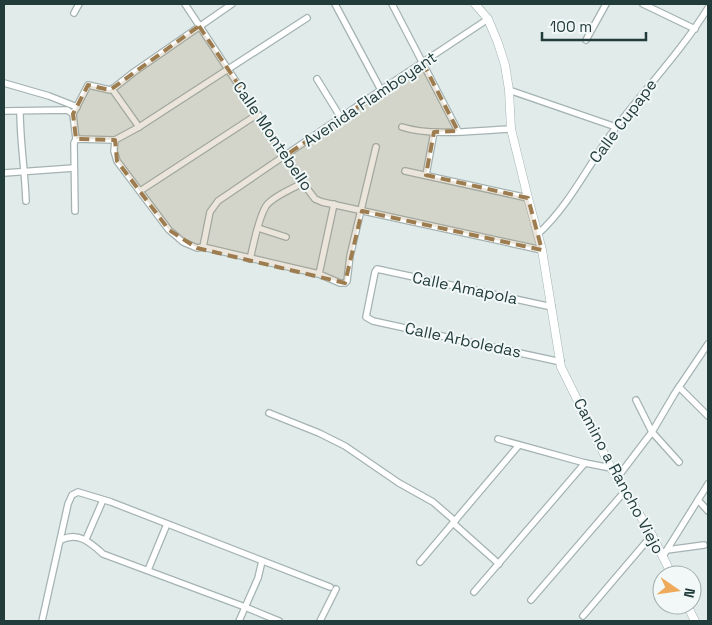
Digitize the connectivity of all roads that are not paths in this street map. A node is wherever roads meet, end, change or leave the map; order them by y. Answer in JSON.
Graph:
{"nodes":[{"id":1,"x":79,"y":4,"type":"edge"},
{"id":2,"x":185,"y":4,"type":"edge"},
{"id":3,"x":232,"y":4,"type":"edge"},
{"id":4,"x":335,"y":4,"type":"edge"},
{"id":5,"x":392,"y":4,"type":"edge"},
{"id":6,"x":475,"y":4,"type":"edge"},
{"id":7,"x":606,"y":4,"type":"edge"},
{"id":8,"x":644,"y":4,"type":"edge"},
{"id":9,"x":708,"y":8,"type":"edge"},
{"id":10,"x":74,"y":13,"type":"dead end"},
{"id":11,"x":307,"y":18,"type":"dead end"},
{"id":12,"x":488,"y":19,"type":"junction"},
{"id":13,"x":198,"y":27,"type":"junction"},
{"id":14,"x":695,"y":29,"type":"junction"},
{"id":15,"x":586,"y":40,"type":"dead end"},
{"id":16,"x":423,"y":63,"type":"junction"},
{"id":17,"x":228,"y":69,"type":"junction"},
{"id":18,"x":317,"y":79,"type":"dead end"},
{"id":19,"x":4,"y":83,"type":"edge"},
{"id":20,"x":111,"y":89,"type":"junction"},
{"id":21,"x":381,"y":90,"type":"junction"},
{"id":22,"x":509,"y":90,"type":"junction"},
{"id":23,"x":77,"y":106,"type":"junction"},
{"id":24,"x":4,"y":111,"type":"edge"},
{"id":25,"x":20,"y":111,"type":"junction"},
{"id":26,"x":73,"y":114,"type":"junction"},
{"id":27,"x":258,"y":114,"type":"junction"},
{"id":28,"x":341,"y":118,"type":"junction"},
{"id":29,"x":139,"y":127,"type":"junction"},
{"id":30,"x":402,"y":127,"type":"dead end"},
{"id":31,"x":616,"y":127,"type":"junction"},
{"id":32,"x":511,"y":130,"type":"junction"},
{"id":33,"x":458,"y":131,"type":"junction"},
{"id":34,"x":434,"y":132,"type":"junction"},
{"id":35,"x":115,"y":140,"type":"junction"},
{"id":36,"x":75,"y":141,"type":"junction"},
{"id":37,"x":376,"y":147,"type":"dead end"},
{"id":38,"x":286,"y":156,"type":"junction"},
{"id":39,"x":74,"y":168,"type":"junction"},
{"id":40,"x":25,"y":171,"type":"junction"},
{"id":41,"x":405,"y":171,"type":"dead end"},
{"id":42,"x":4,"y":173,"type":"edge"},
{"id":43,"x":426,"y":176,"type":"junction"},
{"id":44,"x":303,"y":183,"type":"junction"},
{"id":45,"x":140,"y":191,"type":"junction"},
{"id":46,"x":528,"y":198,"type":"junction"},
{"id":47,"x":26,"y":201,"type":"dead end"},
{"id":48,"x":334,"y":204,"type":"junction"},
{"id":49,"x":75,"y":211,"type":"dead end"},
{"id":50,"x":362,"y":211,"type":"junction"},
{"id":51,"x":258,"y":228,"type":"junction"},
{"id":52,"x":538,"y":234,"type":"junction"},
{"id":53,"x":286,"y":236,"type":"dead end"},
{"id":54,"x":203,"y":247,"type":"junction"},
{"id":55,"x":542,"y":250,"type":"junction"},
{"id":56,"x":250,"y":259,"type":"junction"},
{"id":57,"x":319,"y":274,"type":"junction"},
{"id":58,"x":552,"y":307,"type":"junction"},
{"id":59,"x":366,"y":317,"type":"joint"},
{"id":60,"x":708,"y":344,"type":"edge"},
{"id":61,"x":561,"y":362,"type":"junction"},
{"id":62,"x":678,"y":387,"type":"junction"},
{"id":63,"x":636,"y":400,"type":"dead end"},
{"id":64,"x":269,"y":413,"type":"dead end"},
{"id":65,"x":708,"y":416,"type":"edge"},
{"id":66,"x":652,"y":432,"type":"junction"},
{"id":67,"x":498,"y":439,"type":"dead end"},
{"id":68,"x":519,"y":445,"type":"junction"},
{"id":69,"x":679,"y":462,"type":"dead end"},
{"id":70,"x":585,"y":463,"type":"junction"},
{"id":71,"x":611,"y":468,"type":"junction"},
{"id":72,"x":617,"y":478,"type":"junction"},
{"id":73,"x":708,"y":484,"type":"edge"},
{"id":74,"x":625,"y":491,"type":"junction"},
{"id":75,"x":103,"y":500,"type":"junction"},
{"id":76,"x":698,"y":500,"type":"junction"},
{"id":77,"x":708,"y":511,"type":"edge"},
{"id":78,"x":454,"y":522,"type":"junction"},
{"id":79,"x":167,"y":524,"type":"junction"},
{"id":80,"x":652,"y":534,"type":"junction"},
{"id":81,"x":86,"y":539,"type":"junction"},
{"id":82,"x":61,"y":540,"type":"junction"},
{"id":83,"x":704,"y":545,"type":"dead end"},
{"id":84,"x":665,"y":553,"type":"junction"},
{"id":85,"x":245,"y":554,"type":"junction"},
{"id":86,"x":262,"y":561,"type":"junction"},
{"id":87,"x":420,"y":562,"type":"dead end"},
{"id":88,"x":499,"y":564,"type":"junction"},
{"id":89,"x":669,"y":565,"type":"edge"},
{"id":90,"x":148,"y":570,"type":"junction"},
{"id":91,"x":258,"y":578,"type":"junction"},
{"id":92,"x":474,"y":592,"type":"dead end"},
{"id":93,"x":532,"y":600,"type":"dead end"},
{"id":94,"x":245,"y":607,"type":"junction"},
{"id":95,"x":583,"y":616,"type":"dead end"},
{"id":96,"x":42,"y":621,"type":"edge"},
{"id":97,"x":240,"y":621,"type":"edge"},
{"id":98,"x":279,"y":621,"type":"edge"},
{"id":99,"x":320,"y":621,"type":"edge"}],
"edges":[{"from":1,"to":10,"type":"street"},
{"from":2,"to":13,"type":"street","name":"Calle Montebello"},
{"from":3,"to":13,"type":"street"},
{"from":4,"to":21,"type":"street"},
{"from":5,"to":16,"type":"street"},
{"from":6,"to":12,"type":"street","name":"Camino a Rancho Viejo"},
{"from":7,"to":15,"type":"street"},
{"from":8,"to":14,"type":"street"},
{"from":9,"to":14,"type":"street","name":"Calle Cupape"},
{"from":11,"to":17,"type":"street"},
{"from":12,"to":16,"type":"street","name":"Avenida Flamboyant"},
{"from":12,"to":22,"type":"street","name":"Camino a Rancho Viejo"},
{"from":13,"to":17,"type":"street","name":"Calle Montebello"},
{"from":13,"to":20,"type":"street"},
{"from":14,"to":31,"type":"street","name":"Calle Cupape"},
{"from":16,"to":21,"type":"street","name":"Avenida Flamboyant"},
{"from":16,"to":33,"type":"street"},
{"from":17,"to":27,"type":"street","name":"Calle Montebello"},
{"from":17,"to":29,"type":"street"},
{"from":18,"to":28,"type":"street"},
{"from":19,"to":23,"type":"street"},
{"from":20,"to":23,"type":"street"},
{"from":20,"to":29,"type":"street"},
{"from":21,"to":28,"type":"street","name":"Avenida Flamboyant"},
{"from":22,"to":31,"type":"street"},
{"from":22,"to":32,"type":"street","name":"Camino a Rancho Viejo"},
{"from":23,"to":26,"type":"street"},
{"from":24,"to":25,"type":"street"},
{"from":25,"to":26,"type":"street"},
{"from":25,"to":40,"type":"street"},
{"from":26,"to":36,"type":"street"},
{"from":27,"to":38,"type":"street","name":"Calle Montebello"},
{"from":27,"to":45,"type":"street"},
{"from":28,"to":38,"type":"street","name":"Avenida Flamboyant"},
{"from":29,"to":35,"type":"street"},
{"from":30,"to":34,"type":"street"},
{"from":31,"to":52,"type":"street","name":"Calle Cupape"},
{"from":32,"to":33,"type":"street"},
{"from":32,"to":46,"type":"street","name":"Camino a Rancho Viejo"},
{"from":33,"to":34,"type":"street"},
{"from":34,"to":43,"type":"street"},
{"from":35,"to":36,"type":"street"},
{"from":35,"to":45,"type":"street"},
{"from":36,"to":39,"type":"street"},
{"from":37,"to":50,"type":"street"},
{"from":38,"to":44,"type":"street","name":"Calle Montebello"},
{"from":38,"to":54,"type":"street","name":"Avenida Flamboyant"},
{"from":39,"to":40,"type":"street"},
{"from":39,"to":49,"type":"street"},
{"from":40,"to":42,"type":"street"},
{"from":40,"to":47,"type":"street"},
{"from":41,"to":43,"type":"street"},
{"from":43,"to":46,"type":"street"},
{"from":44,"to":48,"type":"street","name":"Calle Montebello"},
{"from":44,"to":51,"type":"street"},
{"from":45,"to":54,"type":"street"},
{"from":46,"to":52,"type":"street","name":"Camino a Rancho Viejo"},
{"from":48,"to":50,"type":"street","name":"Calle Montebello"},
{"from":48,"to":57,"type":"street"},
{"from":50,"to":55,"type":"street","name":"Calle Montebello"},
{"from":50,"to":57,"type":"street"},
{"from":51,"to":53,"type":"street"},
{"from":51,"to":56,"type":"street"},
{"from":52,"to":55,"type":"street","name":"Camino a Rancho Viejo"},
{"from":54,"to":56,"type":"street"},
{"from":55,"to":58,"type":"street","name":"Camino a Rancho Viejo"},
{"from":56,"to":57,"type":"street"},
{"from":58,"to":59,"type":"street","name":"Calle Amapola"},
{"from":58,"to":61,"type":"street","name":"Camino a Rancho Viejo"},
{"from":59,"to":61,"type":"street","name":"Calle Arboledas"},
{"from":60,"to":62,"type":"street"},
{"from":61,"to":71,"type":"street","name":"Camino a Rancho Viejo"},
{"from":62,"to":65,"type":"street"},
{"from":62,"to":66,"type":"street"},
{"from":63,"to":66,"type":"street"},
{"from":64,"to":78,"type":"street"},
{"from":66,"to":69,"type":"street"},
{"from":66,"to":72,"type":"street"},
{"from":67,"to":68,"type":"street"},
{"from":68,"to":70,"type":"street"},
{"from":68,"to":78,"type":"street"},
{"from":70,"to":71,"type":"street"},
{"from":70,"to":88,"type":"street"},
{"from":71,"to":72,"type":"street","name":"Camino a Rancho Viejo"},
{"from":72,"to":74,"type":"street","name":"Camino a Rancho Viejo"},
{"from":73,"to":76,"type":"street"},
{"from":74,"to":80,"type":"street","name":"Camino a Rancho Viejo"},
{"from":74,"to":93,"type":"street"},
{"from":75,"to":79,"type":"street"},
{"from":75,"to":81,"type":"street"},
{"from":75,"to":82,"type":"street"},
{"from":76,"to":77,"type":"street"},
{"from":76,"to":84,"type":"street"},
{"from":78,"to":87,"type":"street"},
{"from":78,"to":88,"type":"street"},
{"from":79,"to":85,"type":"street"},
{"from":79,"to":90,"type":"street"},
{"from":80,"to":84,"type":"street","name":"Camino a Rancho Viejo"},
{"from":80,"to":95,"type":"street"},
{"from":81,"to":82,"type":"street"},
{"from":81,"to":90,"type":"street"},
{"from":82,"to":96,"type":"street"},
{"from":83,"to":84,"type":"street"},
{"from":84,"to":89,"type":"street","name":"Camino a Rancho Viejo"},
{"from":85,"to":86,"type":"street"},
{"from":85,"to":91,"type":"street"},
{"from":86,"to":91,"type":"street"},
{"from":86,"to":99,"type":"street"},
{"from":88,"to":92,"type":"street"},
{"from":90,"to":94,"type":"street"},
{"from":91,"to":94,"type":"street"},
{"from":94,"to":97,"type":"street"},
{"from":94,"to":98,"type":"street"}]}
